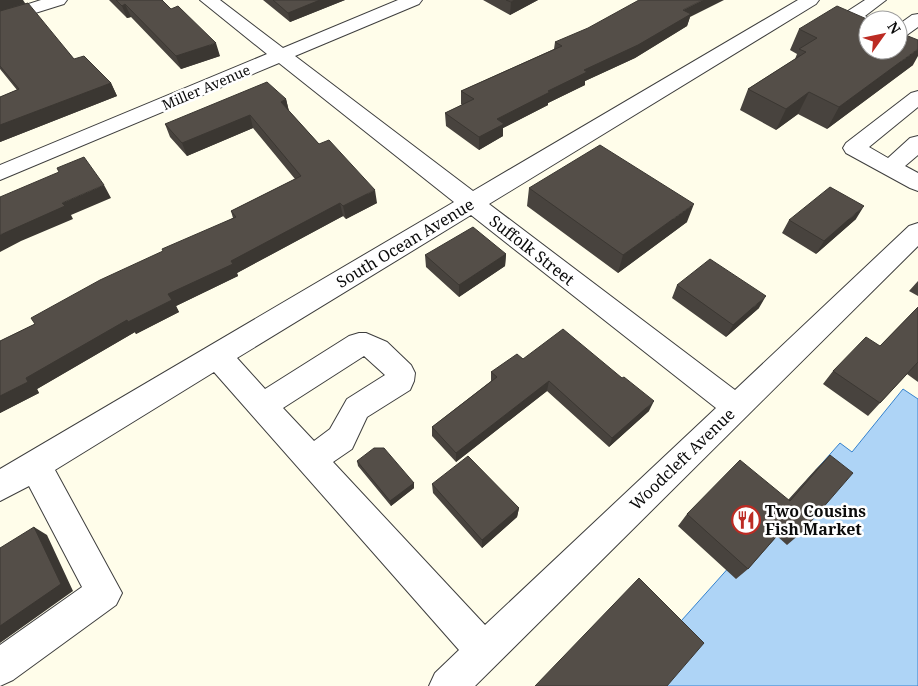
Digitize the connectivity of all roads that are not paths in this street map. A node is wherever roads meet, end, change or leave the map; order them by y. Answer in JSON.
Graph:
{"nodes":[{"id":1,"x":58,"y":0,"type":"edge"},
{"id":2,"x":209,"y":0,"type":"edge"},
{"id":3,"x":413,"y":0,"type":"edge"},
{"id":4,"x":810,"y":0,"type":"edge"},
{"id":5,"x":877,"y":0,"type":"edge"},
{"id":6,"x":862,"y":10,"type":"edge"},
{"id":7,"x":0,"y":19,"type":"edge"},
{"id":8,"x":280,"y":56,"type":"junction"},
{"id":9,"x":918,"y":97,"type":"edge"},
{"id":10,"x":918,"y":143,"type":"edge"},
{"id":11,"x":890,"y":168,"type":"junction"},
{"id":12,"x":0,"y":174,"type":"edge"},
{"id":13,"x":918,"y":183,"type":"edge"},
{"id":14,"x":471,"y":203,"type":"junction"},
{"id":15,"x":918,"y":232,"type":"edge"},
{"id":16,"x":217,"y":356,"type":"junction"},
{"id":17,"x":736,"y":407,"type":"junction"},
{"id":18,"x":266,"y":410,"type":"junction"},
{"id":19,"x":311,"y":460,"type":"junction"},
{"id":20,"x":35,"y":466,"type":"junction"},
{"id":21,"x":0,"y":486,"type":"edge"},
{"id":22,"x":484,"y":651,"type":"junction"},
{"id":23,"x":0,"y":667,"type":"edge"},
{"id":24,"x":448,"y":686,"type":"edge"}],
"edges":[{"from":1,"to":7,"type":"street"},
{"from":2,"to":8,"type":"street","name":"Suffolk Street"},
{"from":3,"to":8,"type":"street","name":"Miller Avenue"},
{"from":4,"to":14,"type":"street","name":"South Ocean Avenue"},
{"from":5,"to":6,"type":"street"},
{"from":8,"to":12,"type":"street","name":"Miller Avenue"},
{"from":8,"to":14,"type":"street","name":"Suffolk Street"},
{"from":9,"to":11,"type":"street"},
{"from":10,"to":11,"type":"street"},
{"from":11,"to":13,"type":"street"},
{"from":14,"to":16,"type":"street","name":"South Ocean Avenue"},
{"from":14,"to":17,"type":"street","name":"Suffolk Street"},
{"from":15,"to":17,"type":"street","name":"Woodcleft Avenue"},
{"from":16,"to":18,"type":"street"},
{"from":16,"to":20,"type":"street","name":"South Ocean Avenue"},
{"from":17,"to":22,"type":"street","name":"Woodcleft Avenue"},
{"from":18,"to":19,"type":"street"},
{"from":18,"to":19,"type":"street"},
{"from":19,"to":22,"type":"street"},
{"from":20,"to":21,"type":"street","name":"South Ocean Avenue"},
{"from":20,"to":23,"type":"street"},
{"from":22,"to":24,"type":"street","name":"Woodcleft Avenue"}]}
